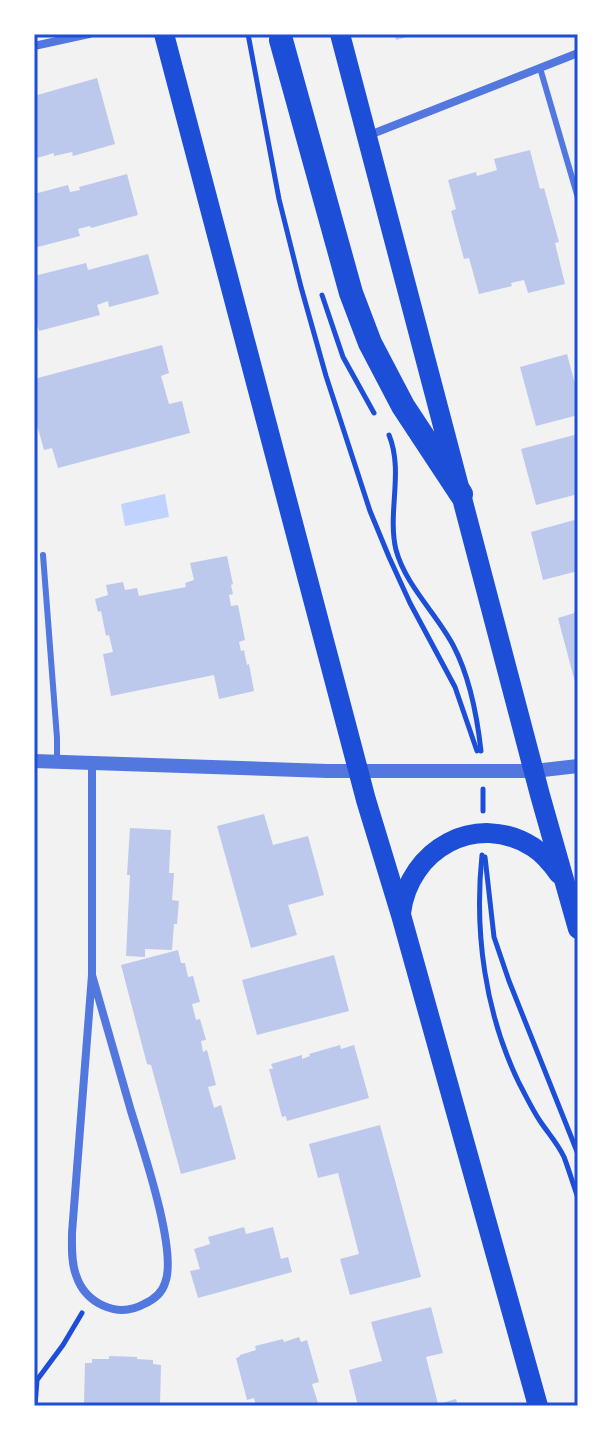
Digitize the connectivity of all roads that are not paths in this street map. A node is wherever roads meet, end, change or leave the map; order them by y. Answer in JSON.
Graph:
{"nodes":[{"id":1,"x":89,"y":34,"type":"edge"},
{"id":2,"x":164,"y":34,"type":"edge"},
{"id":3,"x":340,"y":34,"type":"edge"},
{"id":4,"x":281,"y":40,"type":"dead end"},
{"id":5,"x":34,"y":46,"type":"edge"},
{"id":6,"x":578,"y":53,"type":"edge"},
{"id":7,"x":540,"y":68,"type":"junction"},
{"id":8,"x":367,"y":136,"type":"junction"},
{"id":9,"x":578,"y":198,"type":"edge"},
{"id":10,"x":461,"y":494,"type":"junction"},
{"id":11,"x":43,"y":555,"type":"dead end"},
{"id":12,"x":34,"y":761,"type":"edge"},
{"id":13,"x":57,"y":762,"type":"junction"},
{"id":14,"x":92,"y":764,"type":"junction"},
{"id":15,"x":578,"y":766,"type":"edge"},
{"id":16,"x":359,"y":771,"type":"junction"},
{"id":17,"x":534,"y":771,"type":"junction"},
{"id":18,"x":568,"y":892,"type":"junction"},
{"id":19,"x":401,"y":915,"type":"junction"},
{"id":20,"x":578,"y":929,"type":"edge"},
{"id":21,"x":92,"y":975,"type":"junction"},
{"id":22,"x":538,"y":1406,"type":"edge"}],
"edges":[{"from":1,"to":5,"type":"street"},
{"from":2,"to":16,"type":"main road"},
{"from":3,"to":8,"type":"main road"},
{"from":4,"to":10,"type":"highway"},
{"from":6,"to":7,"type":"street"},
{"from":7,"to":8,"type":"street"},
{"from":7,"to":9,"type":"lane"},
{"from":8,"to":10,"type":"main road"},
{"from":10,"to":17,"type":"main road"},
{"from":11,"to":13,"type":"lane"},
{"from":12,"to":13,"type":"street"},
{"from":13,"to":14,"type":"street"},
{"from":14,"to":16,"type":"street"},
{"from":14,"to":21,"type":"street"},
{"from":15,"to":17,"type":"street"},
{"from":16,"to":17,"type":"street"},
{"from":16,"to":19,"type":"main road"},
{"from":17,"to":18,"type":"main road"},
{"from":18,"to":19,"type":"main road"},
{"from":18,"to":20,"type":"main road"},
{"from":19,"to":22,"type":"main road"},
{"from":21,"to":21,"type":"street"}]}
